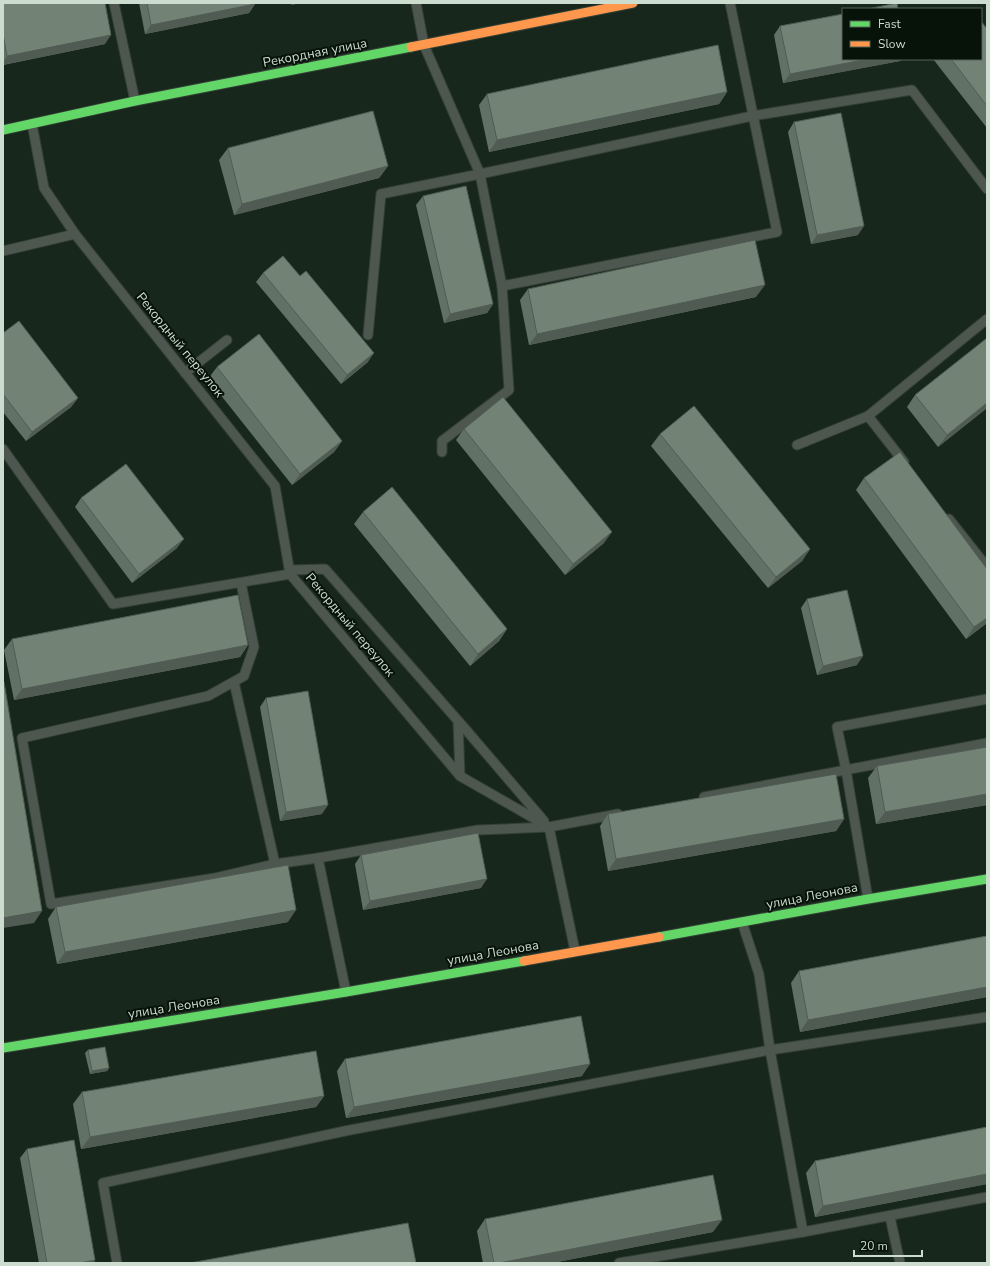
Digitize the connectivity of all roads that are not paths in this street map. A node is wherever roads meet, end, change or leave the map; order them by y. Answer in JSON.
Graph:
{"nodes":[{"id":1,"x":114,"y":3,"type":"edge"},
{"id":2,"x":416,"y":3,"type":"edge"},
{"id":3,"x":633,"y":3,"type":"edge"},
{"id":4,"x":730,"y":3,"type":"edge"},
{"id":5,"x":424,"y":45,"type":"junction"},
{"id":6,"x":135,"y":101,"type":"junction"},
{"id":7,"x":752,"y":116,"type":"junction"},
{"id":8,"x":32,"y":124,"type":"junction"},
{"id":9,"x":3,"y":130,"type":"edge"},
{"id":10,"x":480,"y":174,"type":"junction"},
{"id":11,"x":987,"y":189,"type":"edge"},
{"id":12,"x":75,"y":234,"type":"junction"},
{"id":13,"x":3,"y":251,"type":"edge"},
{"id":14,"x":502,"y":286,"type":"junction"},
{"id":15,"x":987,"y":319,"type":"edge"},
{"id":16,"x":368,"y":335,"type":"dead end"},
{"id":17,"x":228,"y":340,"type":"dead end"},
{"id":18,"x":185,"y":373,"type":"junction"},
{"id":19,"x":868,"y":416,"type":"junction"},
{"id":20,"x":797,"y":444,"type":"dead end"},
{"id":21,"x":3,"y":448,"type":"edge"},
{"id":22,"x":442,"y":452,"type":"dead end"},
{"id":23,"x":911,"y":470,"type":"edge"},
{"id":24,"x":944,"y":513,"type":"edge"},
{"id":25,"x":987,"y":567,"type":"edge"},
{"id":26,"x":290,"y":572,"type":"junction"},
{"id":27,"x":241,"y":583,"type":"junction"},
{"id":28,"x":234,"y":682,"type":"junction"},
{"id":29,"x":987,"y":699,"type":"edge"},
{"id":30,"x":458,"y":721,"type":"junction"},
{"id":31,"x":987,"y":743,"type":"edge"},
{"id":32,"x":846,"y":770,"type":"junction"},
{"id":33,"x":460,"y":776,"type":"junction"},
{"id":34,"x":697,"y":799,"type":"edge"},
{"id":35,"x":627,"y":812,"type":"edge"},
{"id":36,"x":549,"y":827,"type":"junction"},
{"id":37,"x":318,"y":858,"type":"junction"},
{"id":38,"x":275,"y":864,"type":"junction"},
{"id":39,"x":987,"y":879,"type":"edge"},
{"id":40,"x":868,"y":899,"type":"junction"},
{"id":41,"x":742,"y":922,"type":"junction"},
{"id":42,"x":575,"y":951,"type":"junction"},
{"id":43,"x":346,"y":992,"type":"junction"},
{"id":44,"x":987,"y":1017,"type":"edge"},
{"id":45,"x":3,"y":1048,"type":"edge"},
{"id":46,"x":770,"y":1050,"type":"junction"},
{"id":47,"x":987,"y":1197,"type":"edge"},
{"id":48,"x":890,"y":1217,"type":"junction"},
{"id":49,"x":803,"y":1232,"type":"junction"},
{"id":50,"x":117,"y":1263,"type":"edge"},
{"id":51,"x":619,"y":1263,"type":"edge"},
{"id":52,"x":900,"y":1263,"type":"edge"}],
"edges":[{"from":1,"to":6,"type":"lane"},
{"from":2,"to":5,"type":"lane"},
{"from":3,"to":5,"type":"street","name":"Рекордная улица"},
{"from":4,"to":7,"type":"lane"},
{"from":5,"to":6,"type":"street","name":"Рекордная улица"},
{"from":5,"to":10,"type":"lane"},
{"from":6,"to":8,"type":"street","name":"Рекордная улица"},
{"from":7,"to":10,"type":"lane"},
{"from":7,"to":11,"type":"lane"},
{"from":7,"to":14,"type":"lane"},
{"from":8,"to":9,"type":"street","name":"Рекордная улица"},
{"from":8,"to":12,"type":"lane","name":"Рекордный переулок"},
{"from":10,"to":14,"type":"lane"},
{"from":10,"to":16,"type":"lane"},
{"from":12,"to":13,"type":"lane"},
{"from":12,"to":18,"type":"lane","name":"Рекордный переулок"},
{"from":14,"to":22,"type":"lane"},
{"from":15,"to":19,"type":"lane"},
{"from":17,"to":18,"type":"lane"},
{"from":18,"to":26,"type":"lane","name":"Рекордный переулок"},
{"from":19,"to":20,"type":"lane"},
{"from":19,"to":23,"type":"lane"},
{"from":21,"to":27,"type":"lane"},
{"from":24,"to":25,"type":"lane"},
{"from":26,"to":27,"type":"lane"},
{"from":26,"to":30,"type":"lane"},
{"from":26,"to":33,"type":"lane","name":"Рекордный переулок"},
{"from":27,"to":28,"type":"lane"},
{"from":28,"to":38,"type":"lane"},
{"from":28,"to":38,"type":"lane"},
{"from":29,"to":32,"type":"lane"},
{"from":30,"to":33,"type":"lane"},
{"from":30,"to":36,"type":"lane"},
{"from":31,"to":32,"type":"lane"},
{"from":32,"to":34,"type":"lane"},
{"from":32,"to":40,"type":"lane"},
{"from":33,"to":36,"type":"lane","name":"Рекордный переулок"},
{"from":35,"to":36,"type":"lane"},
{"from":36,"to":37,"type":"lane"},
{"from":36,"to":42,"type":"lane"},
{"from":37,"to":38,"type":"lane"},
{"from":37,"to":43,"type":"lane"},
{"from":39,"to":40,"type":"street","name":"улица Леонова"},
{"from":40,"to":41,"type":"street","name":"улица Леонова"},
{"from":41,"to":42,"type":"street","name":"улица Леонова"},
{"from":41,"to":46,"type":"lane"},
{"from":42,"to":43,"type":"street","name":"улица Леонова"},
{"from":43,"to":45,"type":"street","name":"улица Леонова"},
{"from":44,"to":46,"type":"lane"},
{"from":46,"to":49,"type":"lane"},
{"from":46,"to":50,"type":"lane"},
{"from":47,"to":48,"type":"lane"},
{"from":48,"to":49,"type":"lane"},
{"from":48,"to":52,"type":"lane"},
{"from":49,"to":51,"type":"lane"}]}
